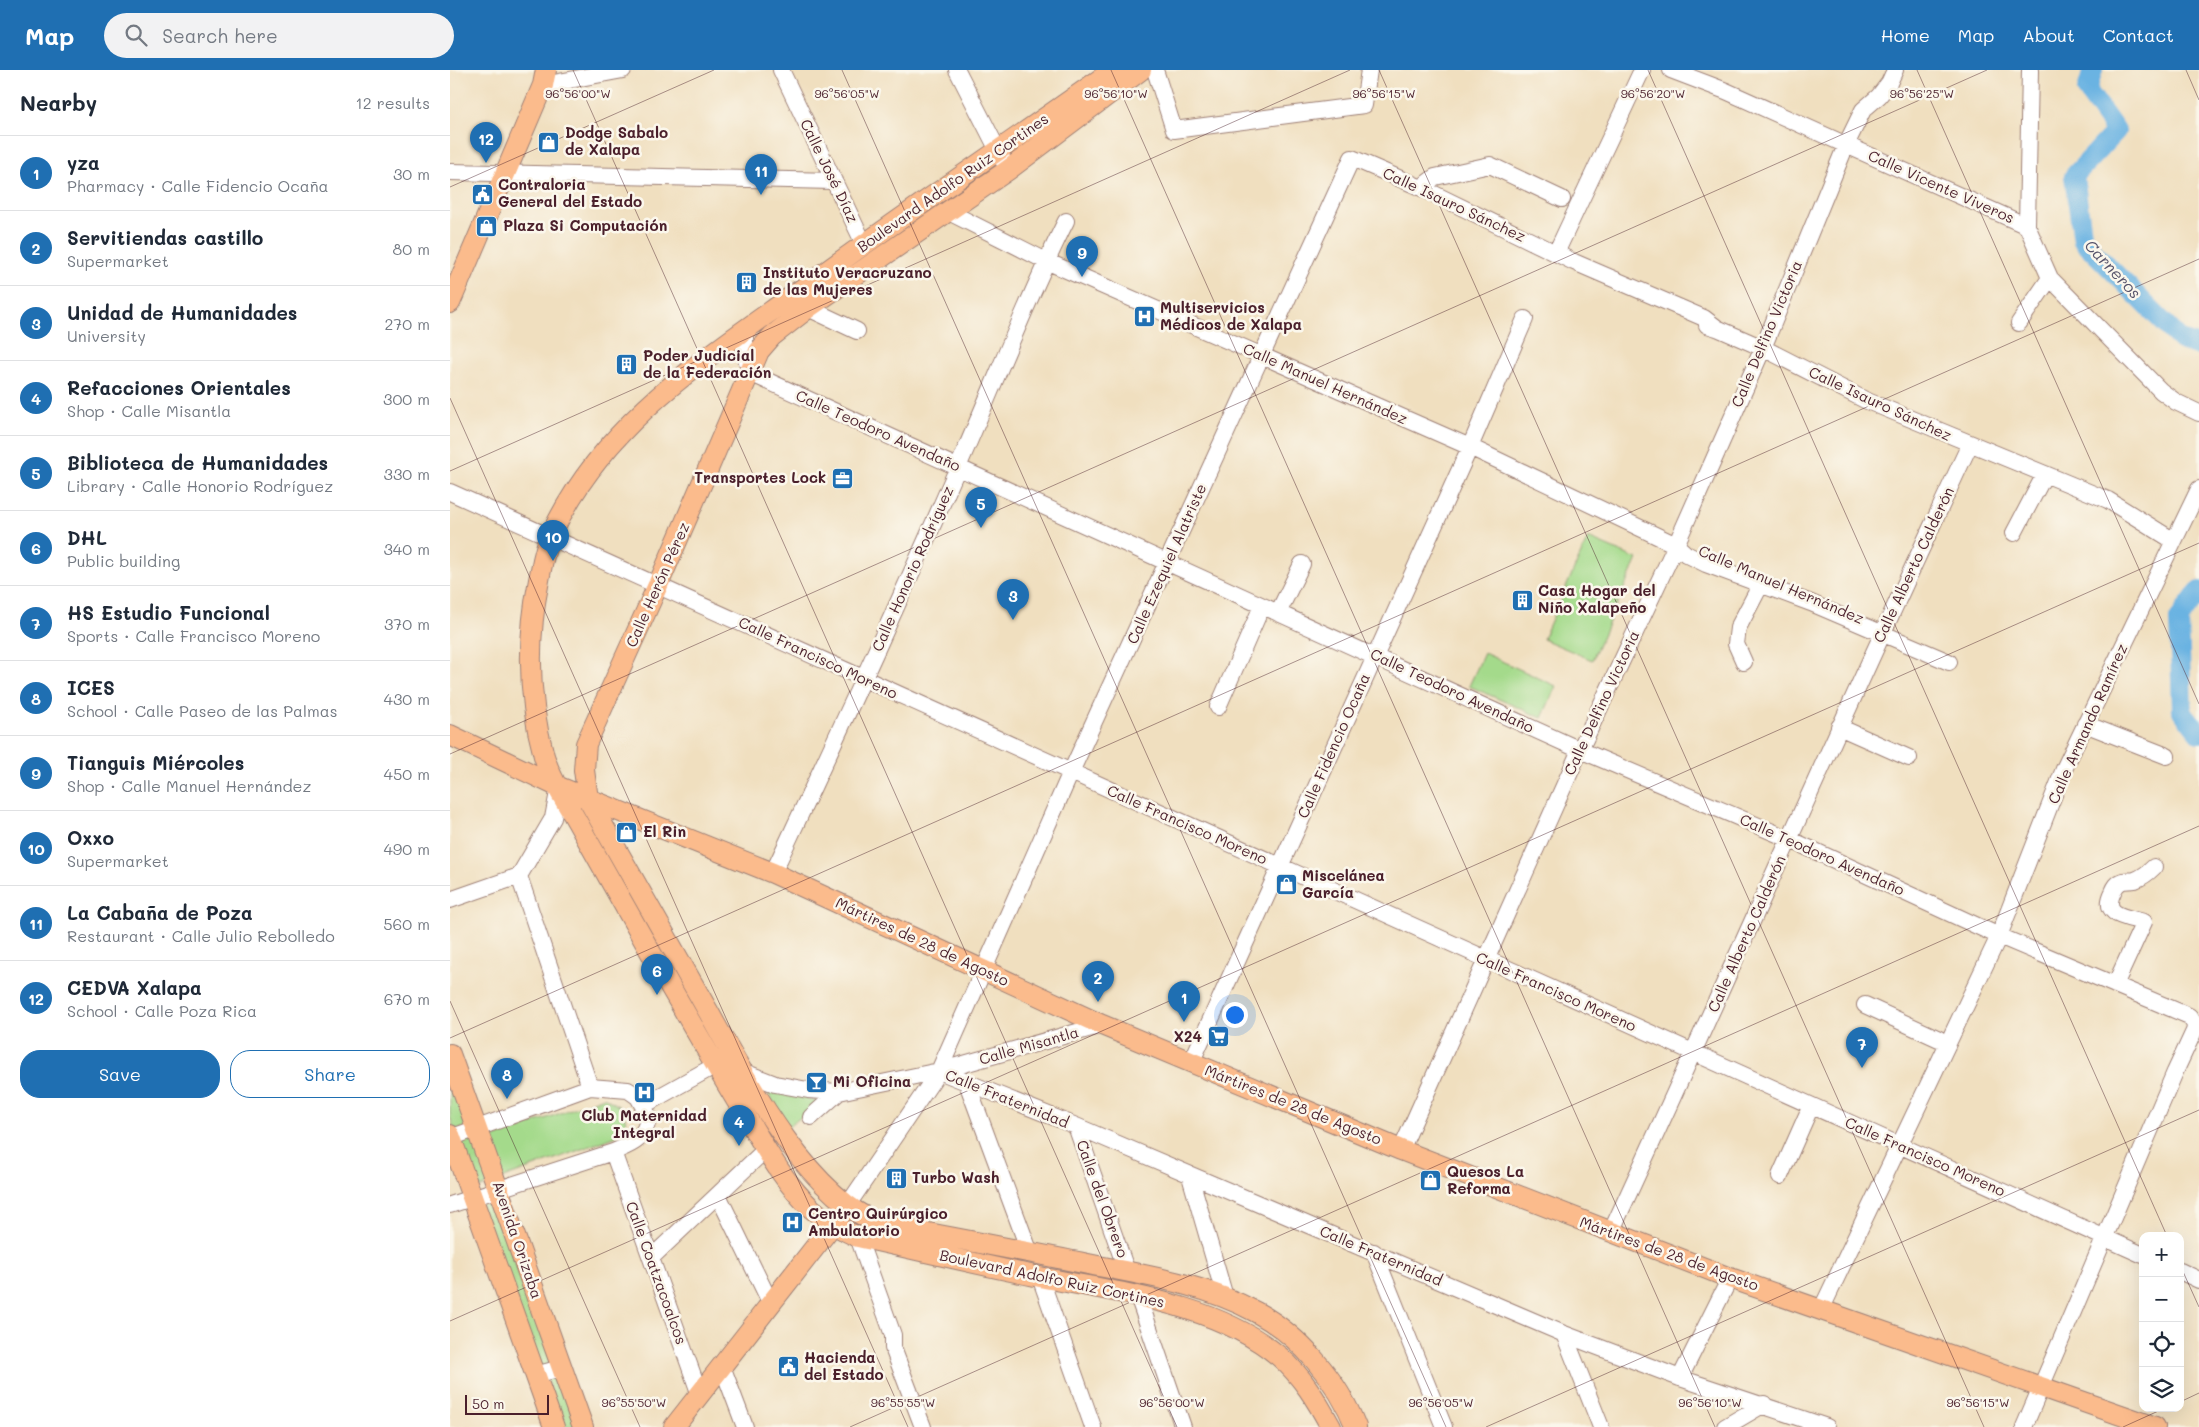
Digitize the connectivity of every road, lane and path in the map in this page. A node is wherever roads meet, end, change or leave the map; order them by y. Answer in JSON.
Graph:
{"nodes":[{"id":1,"x":623,"y":70,"type":"edge"},
{"id":2,"x":781,"y":70,"type":"edge"},
{"id":3,"x":957,"y":70,"type":"edge"},
{"id":4,"x":1113,"y":70,"type":"edge"},
{"id":5,"x":1141,"y":70,"type":"edge"},
{"id":6,"x":1154,"y":70,"type":"edge"},
{"id":7,"x":1369,"y":70,"type":"edge"},
{"id":8,"x":1642,"y":70,"type":"edge"},
{"id":9,"x":1671,"y":70,"type":"edge"},
{"id":10,"x":1895,"y":70,"type":"edge"},
{"id":11,"x":2030,"y":70,"type":"edge"},
{"id":12,"x":544,"y":78,"type":"edge"},
{"id":13,"x":1846,"y":145,"type":"junction"},
{"id":14,"x":999,"y":151,"type":"junction"},
{"id":15,"x":1352,"y":158,"type":"joint"},
{"id":16,"x":1008,"y":170,"type":"junction"},
{"id":17,"x":450,"y":172,"type":"edge"},
{"id":18,"x":504,"y":175,"type":"junction"},
{"id":19,"x":834,"y":181,"type":"junction"},
{"id":20,"x":1424,"y":189,"type":"junction"},
{"id":21,"x":1562,"y":199,"type":"dead end"},
{"id":22,"x":947,"y":211,"type":"junction"},
{"id":23,"x":1066,"y":221,"type":"dead end"},
{"id":24,"x":2027,"y":226,"type":"junction"},
{"id":25,"x":864,"y":244,"type":"junction"},
{"id":26,"x":1556,"y":253,"type":"junction"},
{"id":27,"x":1046,"y":261,"type":"junction"},
{"id":28,"x":2050,"y":278,"type":"junction"},
{"id":29,"x":450,"y":303,"type":"edge"},
{"id":30,"x":808,"y":308,"type":"junction"},
{"id":31,"x":1525,"y":319,"type":"dead end"},
{"id":32,"x":2019,"y":323,"type":"dead end"},
{"id":33,"x":745,"y":330,"type":"junction"},
{"id":34,"x":857,"y":331,"type":"dead end"},
{"id":35,"x":1763,"y":348,"type":"junction"},
{"id":36,"x":1260,"y":356,"type":"junction"},
{"id":37,"x":750,"y":373,"type":"junction"},
{"id":38,"x":2199,"y":413,"type":"edge"},
{"id":39,"x":1970,"y":444,"type":"junction"},
{"id":40,"x":1470,"y":447,"type":"junction"},
{"id":41,"x":958,"y":468,"type":"junction"},
{"id":42,"x":2045,"y":474,"type":"junction"},
{"id":43,"x":2199,"y":489,"type":"edge"},
{"id":44,"x":450,"y":492,"type":"edge"},
{"id":45,"x":2014,"y":533,"type":"dead end"},
{"id":46,"x":549,"y":537,"type":"junction"},
{"id":47,"x":2174,"y":541,"type":"junction"},
{"id":48,"x":1676,"y":545,"type":"junction"},
{"id":49,"x":1168,"y":564,"type":"junction"},
{"id":50,"x":1302,"y":564,"type":"dead end"},
{"id":51,"x":1760,"y":584,"type":"junction"},
{"id":52,"x":658,"y":585,"type":"junction"},
{"id":53,"x":1262,"y":606,"type":"junction"},
{"id":54,"x":1278,"y":613,"type":"junction"},
{"id":55,"x":1882,"y":632,"type":"junction"},
{"id":56,"x":1374,"y":656,"type":"junction"},
{"id":57,"x":1744,"y":662,"type":"dead end"},
{"id":58,"x":1949,"y":662,"type":"dead end"},
{"id":59,"x":863,"y":679,"type":"junction"},
{"id":60,"x":1218,"y":707,"type":"dead end"},
{"id":61,"x":2085,"y":724,"type":"junction"},
{"id":62,"x":1839,"y":727,"type":"junction"},
{"id":63,"x":450,"y":735,"type":"edge"},
{"id":64,"x":1580,"y":750,"type":"junction"},
{"id":65,"x":2167,"y":756,"type":"dead end"},
{"id":66,"x":1909,"y":758,"type":"dead end"},
{"id":67,"x":1071,"y":772,"type":"junction"},
{"id":68,"x":559,"y":787,"type":"junction"},
{"id":69,"x":588,"y":800,"type":"junction"},
{"id":70,"x":1789,"y":839,"type":"junction"},
{"id":71,"x":1280,"y":867,"type":"junction"},
{"id":72,"x":2154,"y":867,"type":"dead end"},
{"id":73,"x":773,"y":873,"type":"junction"},
{"id":74,"x":519,"y":876,"type":"junction"},
{"id":75,"x":450,"y":900,"type":"edge"},
{"id":76,"x":1999,"y":936,"type":"junction"},
{"id":77,"x":1486,"y":960,"type":"junction"},
{"id":78,"x":984,"y":971,"type":"junction"},
{"id":79,"x":2115,"y":985,"type":"junction"},
{"id":80,"x":1865,"y":1005,"type":"dead end"},
{"id":81,"x":1960,"y":1017,"type":"junction"},
{"id":82,"x":1102,"y":1025,"type":"junction"},
{"id":83,"x":2197,"y":1029,"type":"edge"},
{"id":84,"x":1939,"y":1039,"type":"junction"},
{"id":85,"x":450,"y":1054,"type":"edge"},
{"id":86,"x":1693,"y":1054,"type":"junction"},
{"id":87,"x":1191,"y":1063,"type":"junction"},
{"id":88,"x":716,"y":1065,"type":"junction"},
{"id":89,"x":939,"y":1071,"type":"junction"},
{"id":90,"x":744,"y":1072,"type":"junction"},
{"id":91,"x":967,"y":1083,"type":"junction"},
{"id":92,"x":590,"y":1087,"type":"junction"},
{"id":93,"x":839,"y":1092,"type":"junction"},
{"id":94,"x":644,"y":1105,"type":"junction"},
{"id":95,"x":1811,"y":1106,"type":"junction"},
{"id":96,"x":2170,"y":1109,"type":"dead end"},
{"id":97,"x":811,"y":1117,"type":"dead end"},
{"id":98,"x":1911,"y":1118,"type":"junction"},
{"id":99,"x":1076,"y":1126,"type":"junction"},
{"id":100,"x":476,"y":1129,"type":"junction"},
{"id":101,"x":450,"y":1137,"type":"edge"},
{"id":102,"x":1899,"y":1145,"type":"junction"},
{"id":103,"x":766,"y":1149,"type":"junction"},
{"id":104,"x":1401,"y":1150,"type":"junction"},
{"id":105,"x":613,"y":1152,"type":"junction"},
{"id":106,"x":1190,"y":1176,"type":"junction"},
{"id":107,"x":1780,"y":1176,"type":"dead end"},
{"id":108,"x":498,"y":1188,"type":"junction"},
{"id":109,"x":718,"y":1195,"type":"junction"},
{"id":110,"x":473,"y":1197,"type":"junction"},
{"id":111,"x":450,"y":1205,"type":"edge"},
{"id":112,"x":846,"y":1206,"type":"junction"},
{"id":113,"x":833,"y":1224,"type":"junction"},
{"id":114,"x":1611,"y":1232,"type":"junction"},
{"id":115,"x":858,"y":1237,"type":"junction"},
{"id":116,"x":2104,"y":1238,"type":"junction"},
{"id":117,"x":1374,"y":1252,"type":"junction"},
{"id":118,"x":1030,"y":1253,"type":"junction"},
{"id":119,"x":2139,"y":1253,"type":"edge"},
{"id":120,"x":651,"y":1258,"type":"junction"},
{"id":121,"x":1128,"y":1272,"type":"junction"},
{"id":122,"x":2184,"y":1273,"type":"edge"},
{"id":123,"x":1040,"y":1277,"type":"junction"},
{"id":124,"x":1730,"y":1278,"type":"junction"},
{"id":125,"x":2199,"y":1280,"type":"edge"},
{"id":126,"x":1138,"y":1296,"type":"junction"},
{"id":127,"x":1226,"y":1298,"type":"junction"},
{"id":128,"x":770,"y":1304,"type":"junction"},
{"id":129,"x":1822,"y":1308,"type":"junction"},
{"id":130,"x":1564,"y":1334,"type":"junction"},
{"id":131,"x":893,"y":1336,"type":"junction"},
{"id":132,"x":722,"y":1366,"type":"junction"},
{"id":133,"x":562,"y":1368,"type":"junction"},
{"id":134,"x":535,"y":1376,"type":"junction"},
{"id":135,"x":1680,"y":1378,"type":"junction"},
{"id":136,"x":2041,"y":1386,"type":"junction"},
{"id":137,"x":700,"y":1395,"type":"junction"},
{"id":138,"x":1764,"y":1404,"type":"junction"},
{"id":139,"x":1739,"y":1423,"type":"edge"},
{"id":140,"x":554,"y":1427,"type":"edge"},
{"id":141,"x":583,"y":1427,"type":"edge"},
{"id":142,"x":674,"y":1427,"type":"edge"},
{"id":143,"x":745,"y":1427,"type":"edge"},
{"id":144,"x":923,"y":1427,"type":"edge"},
{"id":145,"x":933,"y":1427,"type":"edge"},
{"id":146,"x":1093,"y":1427,"type":"edge"},
{"id":147,"x":1183,"y":1427,"type":"edge"},
{"id":148,"x":1331,"y":1427,"type":"edge"},
{"id":149,"x":1356,"y":1427,"type":"edge"},
{"id":150,"x":1444,"y":1427,"type":"edge"},
{"id":151,"x":1601,"y":1427,"type":"edge"},
{"id":152,"x":1725,"y":1427,"type":"edge"},
{"id":153,"x":1827,"y":1427,"type":"edge"},
{"id":154,"x":2024,"y":1427,"type":"edge"},
{"id":155,"x":2155,"y":1427,"type":"edge"}],
"edges":[{"from":1,"to":12,"type":"street"},
{"from":2,"to":19,"type":"street","name":"Calle José Díaz"},
{"from":3,"to":14,"type":"street"},
{"from":4,"to":14,"type":"main road","name":"Boulevard Adolfo Ruiz Cortines"},
{"from":5,"to":16,"type":"main road","name":"Boulevard Adolfo Ruiz Cortines"},
{"from":6,"to":7,"type":"street"},
{"from":8,"to":26,"type":"street"},
{"from":9,"to":13,"type":"street","name":"Calle Vicente Viveros"},
{"from":10,"to":13,"type":"street","name":"Calle Delfino Victoria"},
{"from":11,"to":24,"type":"street"},
{"from":12,"to":18,"type":"main road"},
{"from":13,"to":24,"type":"street","name":"Calle Vicente Viveros"},
{"from":13,"to":35,"type":"street","name":"Calle Delfino Victoria"},
{"from":14,"to":16,"type":"street"},
{"from":14,"to":25,"type":"main road","name":"Boulevard Adolfo Ruiz Cortines"},
{"from":15,"to":20,"type":"street","name":"Calle Isauro Sánchez"},
{"from":15,"to":36,"type":"street","name":"Calle Ezequiel Alatriste"},
{"from":16,"to":22,"type":"main road","name":"Boulevard Adolfo Ruiz Cortines"},
{"from":17,"to":18,"type":"street"},
{"from":18,"to":19,"type":"street"},
{"from":18,"to":29,"type":"main road"},
{"from":19,"to":25,"type":"street","name":"Calle José Díaz"},
{"from":20,"to":21,"type":"street"},
{"from":20,"to":26,"type":"street","name":"Calle Isauro Sánchez"},
{"from":22,"to":27,"type":"street","name":"Calle Manuel Hernández"},
{"from":22,"to":30,"type":"main road","name":"Boulevard Adolfo Ruiz Cortines"},
{"from":23,"to":27,"type":"street","name":"Calle Honorio Rodríguez"},
{"from":24,"to":28,"type":"street","name":"Calle Vicente Viveros"},
{"from":25,"to":33,"type":"main road","name":"Boulevard Adolfo Ruiz Cortines"},
{"from":26,"to":35,"type":"street","name":"Calle Isauro Sánchez"},
{"from":27,"to":36,"type":"street","name":"Calle Manuel Hernández"},
{"from":27,"to":41,"type":"street","name":"Calle Honorio Rodríguez"},
{"from":28,"to":32,"type":"street"},
{"from":28,"to":38,"type":"street","name":"Calle Vicente Viveros"},
{"from":30,"to":34,"type":"street"},
{"from":30,"to":37,"type":"main road","name":"Boulevard Adolfo Ruiz Cortines"},
{"from":31,"to":40,"type":"street","name":"Calle Fidencio Ocaña"},
{"from":33,"to":37,"type":"street"},
{"from":33,"to":46,"type":"main road","name":"Boulevard Adolfo Ruiz Cortines"},
{"from":35,"to":39,"type":"street","name":"Calle Isauro Sánchez"},
{"from":35,"to":48,"type":"street","name":"Calle Delfino Victoria"},
{"from":36,"to":40,"type":"street","name":"Calle Manuel Hernández"},
{"from":36,"to":49,"type":"street","name":"Calle Ezequiel Alatriste"},
{"from":37,"to":41,"type":"street","name":"Calle Teodoro Avendaño"},
{"from":37,"to":52,"type":"main road","name":"Calle Herón Pérez"},
{"from":39,"to":42,"type":"street","name":"Calle Isauro Sánchez"},
{"from":39,"to":55,"type":"street","name":"Calle Alberto Calderón"},
{"from":40,"to":48,"type":"street","name":"Calle Manuel Hernández"},
{"from":40,"to":56,"type":"street","name":"Calle Fidencio Ocaña"},
{"from":41,"to":49,"type":"street","name":"Calle Teodoro Avendaño"},
{"from":41,"to":59,"type":"street","name":"Calle Honorio Rodríguez"},
{"from":42,"to":45,"type":"street"},
{"from":42,"to":47,"type":"street","name":"Calle Isauro Sánchez"},
{"from":43,"to":47,"type":"street","name":"Calle Armando Ramírez"},
{"from":44,"to":46,"type":"street","name":"Calle Francisco Moreno"},
{"from":46,"to":52,"type":"street","name":"Calle Francisco Moreno"},
{"from":46,"to":68,"type":"main road","name":"Boulevard Adolfo Ruiz Cortines"},
{"from":47,"to":61,"type":"street","name":"Calle Armando Ramírez"},
{"from":48,"to":51,"type":"street","name":"Calle Manuel Hernández"},
{"from":48,"to":55,"type":"street","name":"Calle Manuel Hernández"},
{"from":48,"to":64,"type":"street","name":"Calle Delfino Victoria"},
{"from":49,"to":53,"type":"street","name":"Calle Teodoro Avendaño"},
{"from":49,"to":67,"type":"street","name":"Calle Ezequiel Alatriste"},
{"from":50,"to":54,"type":"street"},
{"from":51,"to":55,"type":"street","name":"Calle Manuel Hernández"},
{"from":51,"to":57,"type":"street"},
{"from":52,"to":59,"type":"street","name":"Calle Francisco Moreno"},
{"from":52,"to":69,"type":"main road","name":"Calle Herón Pérez"},
{"from":53,"to":54,"type":"street","name":"Calle Teodoro Avendaño"},
{"from":53,"to":60,"type":"street"},
{"from":54,"to":56,"type":"street","name":"Calle Teodoro Avendaño"},
{"from":55,"to":58,"type":"street","name":"Calle Manuel Hernández"},
{"from":55,"to":62,"type":"street","name":"Calle Alberto Calderón"},
{"from":56,"to":64,"type":"street","name":"Calle Teodoro Avendaño"},
{"from":56,"to":71,"type":"street","name":"Calle Fidencio Ocaña"},
{"from":59,"to":67,"type":"street","name":"Calle Francisco Moreno"},
{"from":59,"to":73,"type":"street","name":"Calle Honorio Rodríguez"},
{"from":61,"to":65,"type":"street"},
{"from":61,"to":76,"type":"street","name":"Calle Armando Ramírez"},
{"from":62,"to":66,"type":"street"},
{"from":62,"to":70,"type":"street","name":"Calle Alberto Calderón"},
{"from":63,"to":68,"type":"main road","name":"Mártires de 28 de Agosto"},
{"from":64,"to":70,"type":"street","name":"Calle Teodoro Avendaño"},
{"from":64,"to":77,"type":"street","name":"Calle Delfino Victoria"},
{"from":67,"to":71,"type":"street","name":"Calle Francisco Moreno"},
{"from":67,"to":78,"type":"street","name":"Calle Ezequiel Alatriste"},
{"from":68,"to":69,"type":"main road","name":"Mártires de 28 de Agosto"},
{"from":68,"to":74,"type":"street"},
{"from":68,"to":88,"type":"main road","name":"Boulevard Adolfo Ruiz Cortines"},
{"from":69,"to":73,"type":"main road","name":"Mártires de 28 de Agosto"},
{"from":69,"to":90,"type":"main road","name":"Boulevard Adolfo Ruiz Cortines"},
{"from":70,"to":76,"type":"street","name":"Calle Teodoro Avendaño"},
{"from":70,"to":86,"type":"street","name":"Calle Alberto Calderón"},
{"from":71,"to":77,"type":"street","name":"Calle Francisco Moreno"},
{"from":71,"to":87,"type":"street","name":"Calle Fidencio Ocaña"},
{"from":72,"to":79,"type":"street"},
{"from":73,"to":78,"type":"main road","name":"Mártires de 28 de Agosto"},
{"from":74,"to":75,"type":"street"},
{"from":74,"to":92,"type":"street"},
{"from":76,"to":79,"type":"street","name":"Calle Teodoro Avendaño"},
{"from":76,"to":81,"type":"street","name":"Calle Armando Ramírez"},
{"from":77,"to":86,"type":"street","name":"Calle Francisco Moreno"},
{"from":77,"to":104,"type":"street","name":"Calle Delfino Victoria"},
{"from":78,"to":82,"type":"main road","name":"Mártires de 28 de Agosto"},
{"from":78,"to":89,"type":"street","name":"Calle Ezequiel Alatriste"},
{"from":79,"to":83,"type":"street","name":"Calle Teodoro Avendaño"},
{"from":80,"to":84,"type":"street"},
{"from":81,"to":84,"type":"street","name":"Calle Armando Ramírez"},
{"from":81,"to":98,"type":"street","name":"Calle Armando Ramírez"},
{"from":82,"to":87,"type":"main road","name":"Mártires de 28 de Agosto"},
{"from":82,"to":89,"type":"street","name":"Calle Misantla"},
{"from":83,"to":116,"type":"street"},
{"from":84,"to":98,"type":"street","name":"Calle Armando Ramírez"},
{"from":85,"to":100,"type":"main road","name":"Avenida Orizaba"},
{"from":86,"to":95,"type":"street","name":"Calle Francisco Moreno"},
{"from":86,"to":114,"type":"street","name":"Calle Alberto Calderón"},
{"from":87,"to":104,"type":"main road","name":"Mártires de 28 de Agosto"},
{"from":88,"to":94,"type":"street"},
{"from":88,"to":103,"type":"main road","name":"Boulevard Adolfo Ruiz Cortines"},
{"from":89,"to":91,"type":"street","name":"Calle Fraternidad"},
{"from":89,"to":93,"type":"street","name":"Calle Misantla"},
{"from":89,"to":112,"type":"street","name":"Calle Ezequiel Alatriste"},
{"from":90,"to":93,"type":"street","name":"Calle Misantla"},
{"from":90,"to":112,"type":"main road","name":"Boulevard Adolfo Ruiz Cortines"},
{"from":91,"to":99,"type":"street","name":"Calle Fraternidad"},
{"from":91,"to":118,"type":"street"},
{"from":92,"to":94,"type":"street"},
{"from":92,"to":100,"type":"street"},
{"from":93,"to":97,"type":"street","name":"Calle Misantla"},
{"from":94,"to":105,"type":"street"},
{"from":95,"to":102,"type":"street","name":"Calle Francisco Moreno"},
{"from":95,"to":107,"type":"street"},
{"from":96,"to":116,"type":"street"},
{"from":98,"to":102,"type":"street","name":"Calle Armando Ramírez"},
{"from":99,"to":106,"type":"street","name":"Calle Fraternidad"},
{"from":99,"to":121,"type":"street","name":"Calle del Obrero"},
{"from":100,"to":101,"type":"street"},
{"from":100,"to":108,"type":"main road","name":"Avenida Orizaba"},
{"from":101,"to":110,"type":"main road","name":"Avenida Orizaba"},
{"from":102,"to":116,"type":"street","name":"Calle Francisco Moreno"},
{"from":102,"to":129,"type":"street","name":"Calle Armando Ramírez"},
{"from":103,"to":109,"type":"street"},
{"from":103,"to":113,"type":"main road","name":"Boulevard Adolfo Ruiz Cortines"},
{"from":104,"to":114,"type":"main road","name":"Mártires de 28 de Agosto"},
{"from":105,"to":108,"type":"street"},
{"from":105,"to":120,"type":"street","name":"Calle Coatzacoalcos"},
{"from":106,"to":117,"type":"street","name":"Calle Fraternidad"},
{"from":106,"to":127,"type":"street"},
{"from":108,"to":110,"type":"street"},
{"from":108,"to":133,"type":"main road","name":"Avenida Orizaba"},
{"from":109,"to":120,"type":"street"},
{"from":109,"to":128,"type":"street"},
{"from":110,"to":111,"type":"street"},
{"from":110,"to":134,"type":"main road","name":"Avenida Orizaba"},
{"from":112,"to":113,"type":"main road"},
{"from":112,"to":118,"type":"main road","name":"Boulevard Adolfo Ruiz Cortines"},
{"from":113,"to":115,"type":"main road","name":"Boulevard Adolfo Ruiz Cortines"},
{"from":113,"to":128,"type":"main road"},
{"from":114,"to":124,"type":"main road","name":"Mártires de 28 de Agosto"},
{"from":115,"to":123,"type":"main road","name":"Boulevard Adolfo Ruiz Cortines"},
{"from":115,"to":131,"type":"street"},
{"from":116,"to":119,"type":"street","name":"Calle Francisco Moreno"},
{"from":116,"to":136,"type":"street"},
{"from":117,"to":130,"type":"street","name":"Calle Fraternidad"},
{"from":117,"to":150,"type":"street"},
{"from":118,"to":121,"type":"main road","name":"Boulevard Adolfo Ruiz Cortines"},
{"from":120,"to":137,"type":"street","name":"Calle Coatzacoalcos"},
{"from":121,"to":127,"type":"main road","name":"Boulevard Adolfo Ruiz Cortines"},
{"from":122,"to":125,"type":"street"},
{"from":123,"to":126,"type":"main road","name":"Boulevard Adolfo Ruiz Cortines"},
{"from":123,"to":146,"type":"street"},
{"from":124,"to":129,"type":"main road","name":"Mártires de 28 de Agosto"},
{"from":124,"to":135,"type":"street"},
{"from":126,"to":147,"type":"street"},
{"from":126,"to":148,"type":"main road","name":"Boulevard Adolfo Ruiz Cortines"},
{"from":127,"to":149,"type":"main road","name":"Boulevard Adolfo Ruiz Cortines"},
{"from":128,"to":132,"type":"main road"},
{"from":129,"to":136,"type":"main road","name":"Mártires de 28 de Agosto"},
{"from":130,"to":135,"type":"street","name":"Calle Fraternidad"},
{"from":130,"to":151,"type":"street"},
{"from":131,"to":144,"type":"street"},
{"from":131,"to":145,"type":"street"},
{"from":132,"to":137,"type":"main road"},
{"from":132,"to":143,"type":"street"},
{"from":133,"to":134,"type":"street"},
{"from":133,"to":141,"type":"main road","name":"Avenida Orizaba"},
{"from":134,"to":140,"type":"main road","name":"Avenida Orizaba"},
{"from":135,"to":138,"type":"street","name":"Calle Fraternidad"},
{"from":136,"to":154,"type":"street"},
{"from":136,"to":155,"type":"main road","name":"Mártires de 28 de Agosto"},
{"from":137,"to":142,"type":"main road"},
{"from":138,"to":139,"type":"street"},
{"from":138,"to":153,"type":"street","name":"Calle Fraternidad"},
{"from":139,"to":152,"type":"street"}]}
